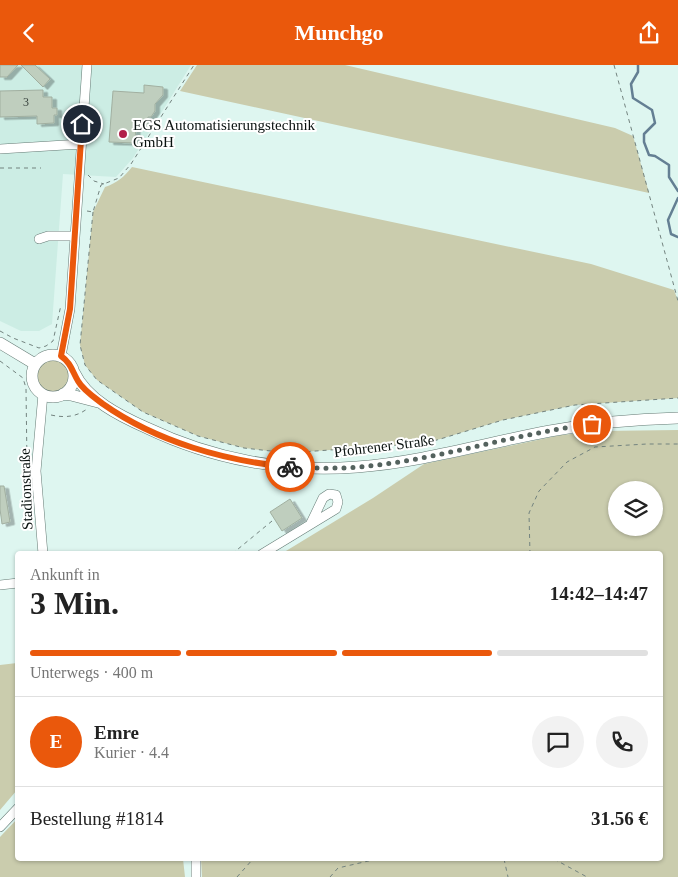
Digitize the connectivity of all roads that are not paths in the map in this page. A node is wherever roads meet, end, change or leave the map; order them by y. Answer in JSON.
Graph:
{"nodes":[{"id":1,"x":87,"y":65,"type":"edge"},
{"id":2,"x":81,"y":144,"type":"junction"},
{"id":3,"x":0,"y":149,"type":"edge"},
{"id":4,"x":75,"y":236,"type":"junction"},
{"id":5,"x":39,"y":239,"type":"dead end"},
{"id":6,"x":0,"y":343,"type":"edge"},
{"id":7,"x":61,"y":356,"type":"junction"},
{"id":8,"x":35,"y":364,"type":"junction"},
{"id":9,"x":74,"y":372,"type":"junction"},
{"id":10,"x":43,"y":394,"type":"junction"},
{"id":11,"x":63,"y":394,"type":"junction"},
{"id":12,"x":99,"y":403,"type":"junction"},
{"id":13,"x":678,"y":418,"type":"edge"},
{"id":14,"x":312,"y":523,"type":"dead end"},
{"id":15,"x":43,"y":551,"type":"edge"},
{"id":16,"x":267,"y":551,"type":"edge"},
{"id":17,"x":15,"y":583,"type":"edge"},
{"id":18,"x":0,"y":585,"type":"edge"},
{"id":19,"x":15,"y":811,"type":"edge"},
{"id":20,"x":0,"y":827,"type":"edge"},
{"id":21,"x":196,"y":861,"type":"edge"},
{"id":22,"x":196,"y":877,"type":"edge"}],
"edges":[{"from":1,"to":2,"type":"street"},
{"from":2,"to":3,"type":"street"},
{"from":2,"to":4,"type":"street"},
{"from":4,"to":5,"type":"street"},
{"from":4,"to":7,"type":"street"},
{"from":6,"to":8,"type":"main road"},
{"from":7,"to":8,"type":"main road"},
{"from":7,"to":9,"type":"main road"},
{"from":8,"to":10,"type":"main road"},
{"from":9,"to":11,"type":"main road"},
{"from":9,"to":12,"type":"main road","name":"Pfohrener Straße"},
{"from":10,"to":11,"type":"main road"},
{"from":10,"to":15,"type":"street","name":"Stadionstraße"},
{"from":11,"to":12,"type":"main road","name":"Pfohrener Straße"},
{"from":12,"to":13,"type":"main road","name":"Pfohrener Straße"},
{"from":14,"to":16,"type":"street"},
{"from":17,"to":18,"type":"street"},
{"from":19,"to":20,"type":"street"},
{"from":21,"to":22,"type":"street"}]}
